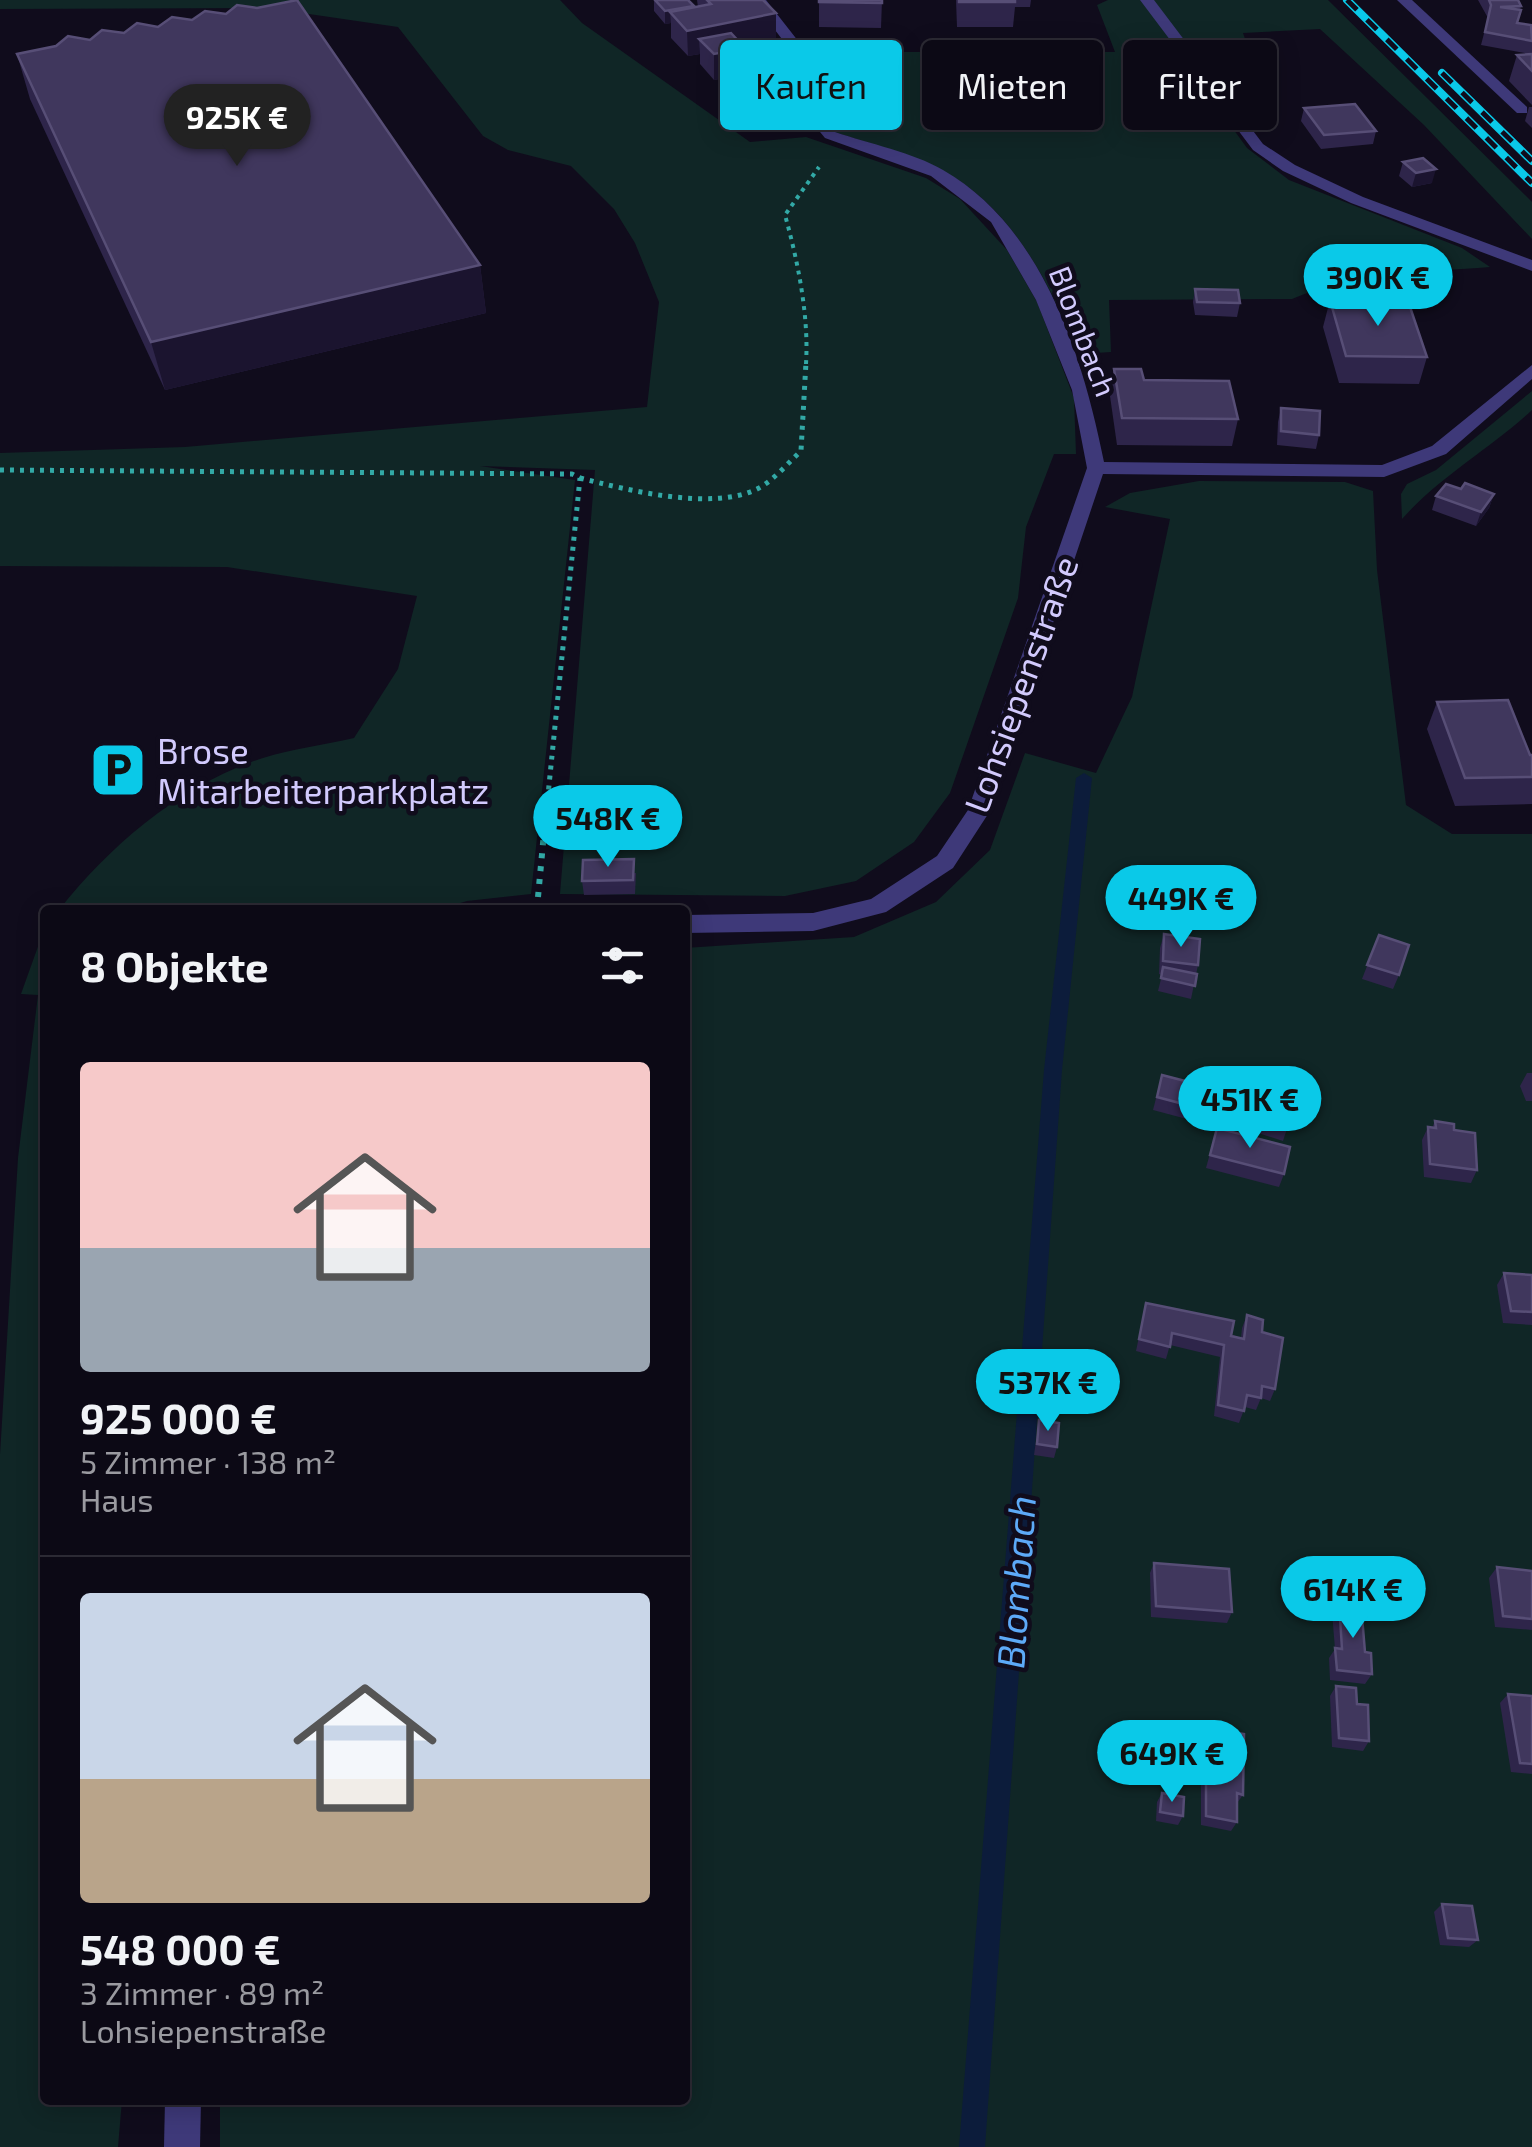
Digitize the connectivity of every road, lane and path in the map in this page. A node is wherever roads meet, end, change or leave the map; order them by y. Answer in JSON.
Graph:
{"nodes":[{"id":1,"x":759,"y":0,"type":"edge"},
{"id":2,"x":1147,"y":0,"type":"edge"},
{"id":3,"x":1404,"y":0,"type":"edge"},
{"id":4,"x":1522,"y":110,"type":"dead end"},
{"id":5,"x":830,"y":135,"type":"junction"},
{"id":6,"x":1532,"y":266,"type":"edge"},
{"id":7,"x":1532,"y":370,"type":"edge"},
{"id":8,"x":1096,"y":468,"type":"junction"},
{"id":9,"x":0,"y":470,"type":"edge"},
{"id":10,"x":580,"y":478,"type":"junction"},
{"id":11,"x":538,"y":897,"type":"dead end"},
{"id":12,"x":690,"y":924,"type":"edge"},
{"id":13,"x":183,"y":2105,"type":"edge"},
{"id":14,"x":182,"y":2147,"type":"edge"}],
"edges":[{"from":1,"to":5,"type":"street"},
{"from":2,"to":6,"type":"street"},
{"from":3,"to":4,"type":"street"},
{"from":5,"to":8,"type":"street","name":"Blombach"},
{"from":5,"to":10,"type":"path"},
{"from":7,"to":8,"type":"street"},
{"from":8,"to":12,"type":"street","name":"Lohsiepenstraße"},
{"from":9,"to":10,"type":"path"},
{"from":10,"to":11,"type":"path"},
{"from":13,"to":14,"type":"street"}]}
